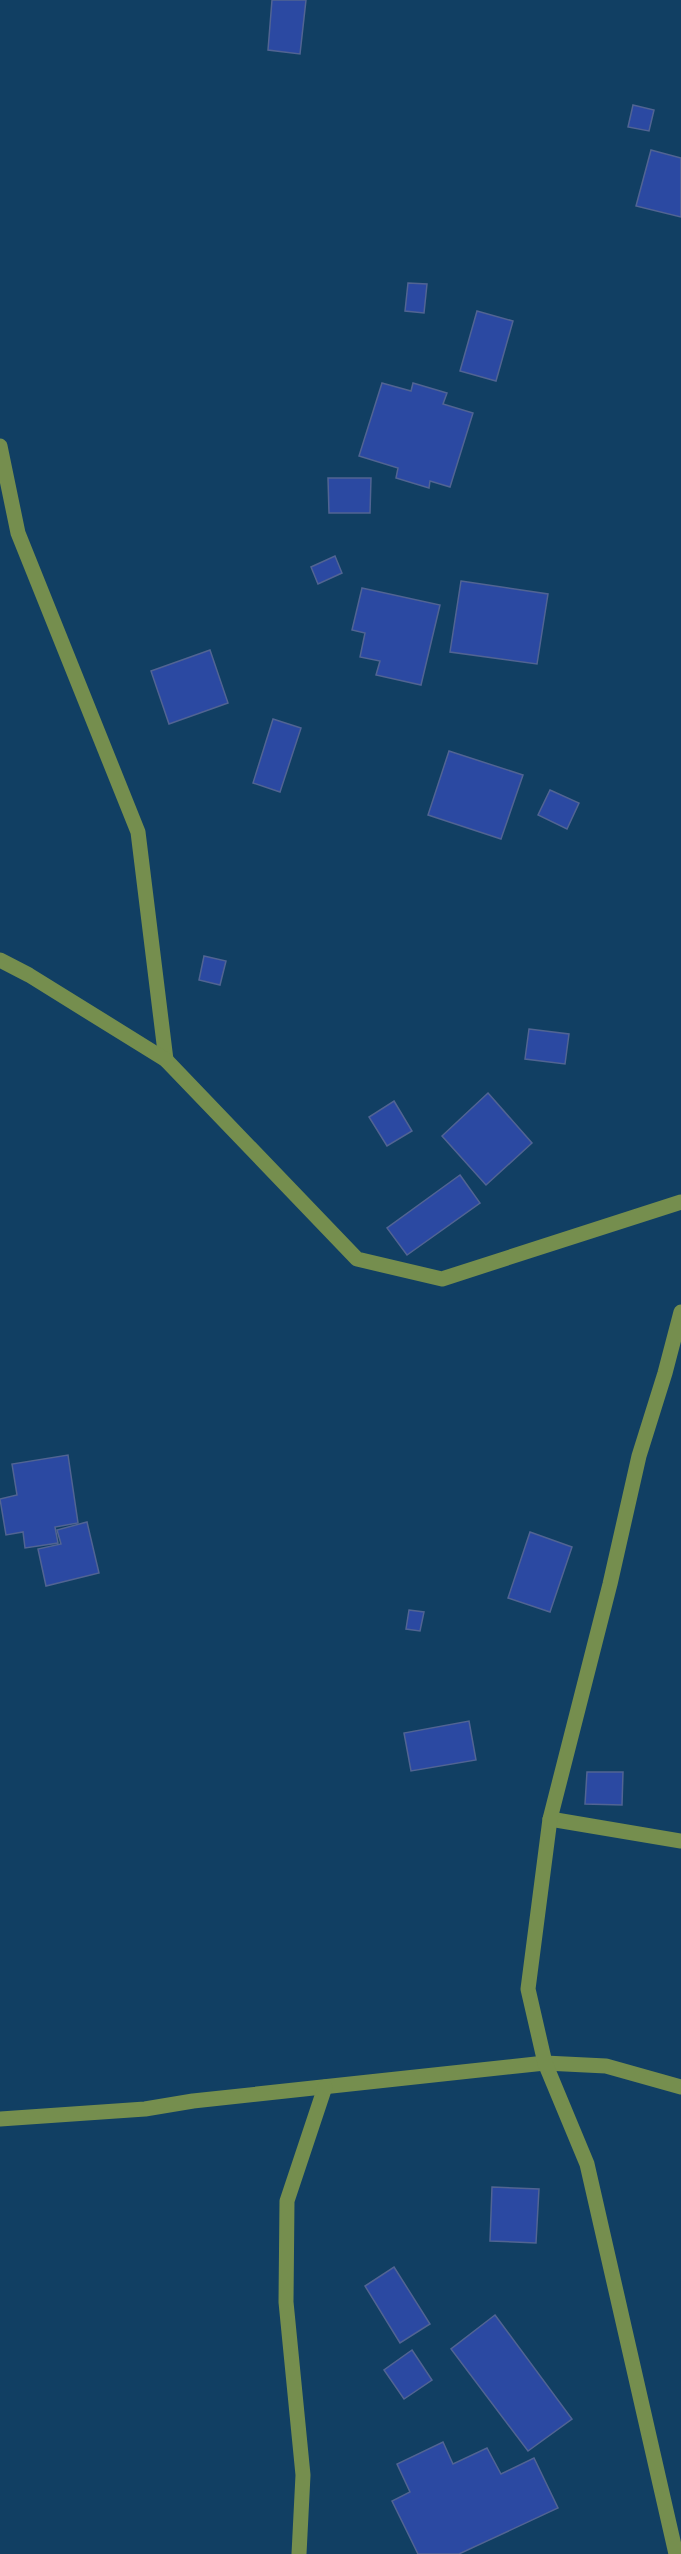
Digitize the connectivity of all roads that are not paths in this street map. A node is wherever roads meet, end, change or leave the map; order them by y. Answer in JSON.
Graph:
{"nodes":[{"id":1,"x":0,"y":446,"type":"edge"},
{"id":2,"x":0,"y":960,"type":"edge"},
{"id":3,"x":166,"y":1060,"type":"junction"},
{"id":4,"x":681,"y":1202,"type":"edge"},
{"id":5,"x":681,"y":1312,"type":"edge"},
{"id":6,"x":550,"y":1820,"type":"junction"},
{"id":7,"x":681,"y":1841,"type":"edge"},
{"id":8,"x":545,"y":2063,"type":"junction"},
{"id":9,"x":325,"y":2086,"type":"junction"},
{"id":10,"x":681,"y":2087,"type":"edge"},
{"id":11,"x":0,"y":2119,"type":"edge"},
{"id":12,"x":299,"y":2554,"type":"edge"},
{"id":13,"x":676,"y":2554,"type":"edge"}],
"edges":[{"from":1,"to":3,"type":"street"},
{"from":2,"to":3,"type":"street"},
{"from":3,"to":4,"type":"street"},
{"from":5,"to":6,"type":"street"},
{"from":6,"to":7,"type":"street"},
{"from":6,"to":8,"type":"street"},
{"from":8,"to":9,"type":"street"},
{"from":8,"to":10,"type":"street"},
{"from":8,"to":13,"type":"street"},
{"from":9,"to":11,"type":"street"},
{"from":9,"to":12,"type":"street"}]}
